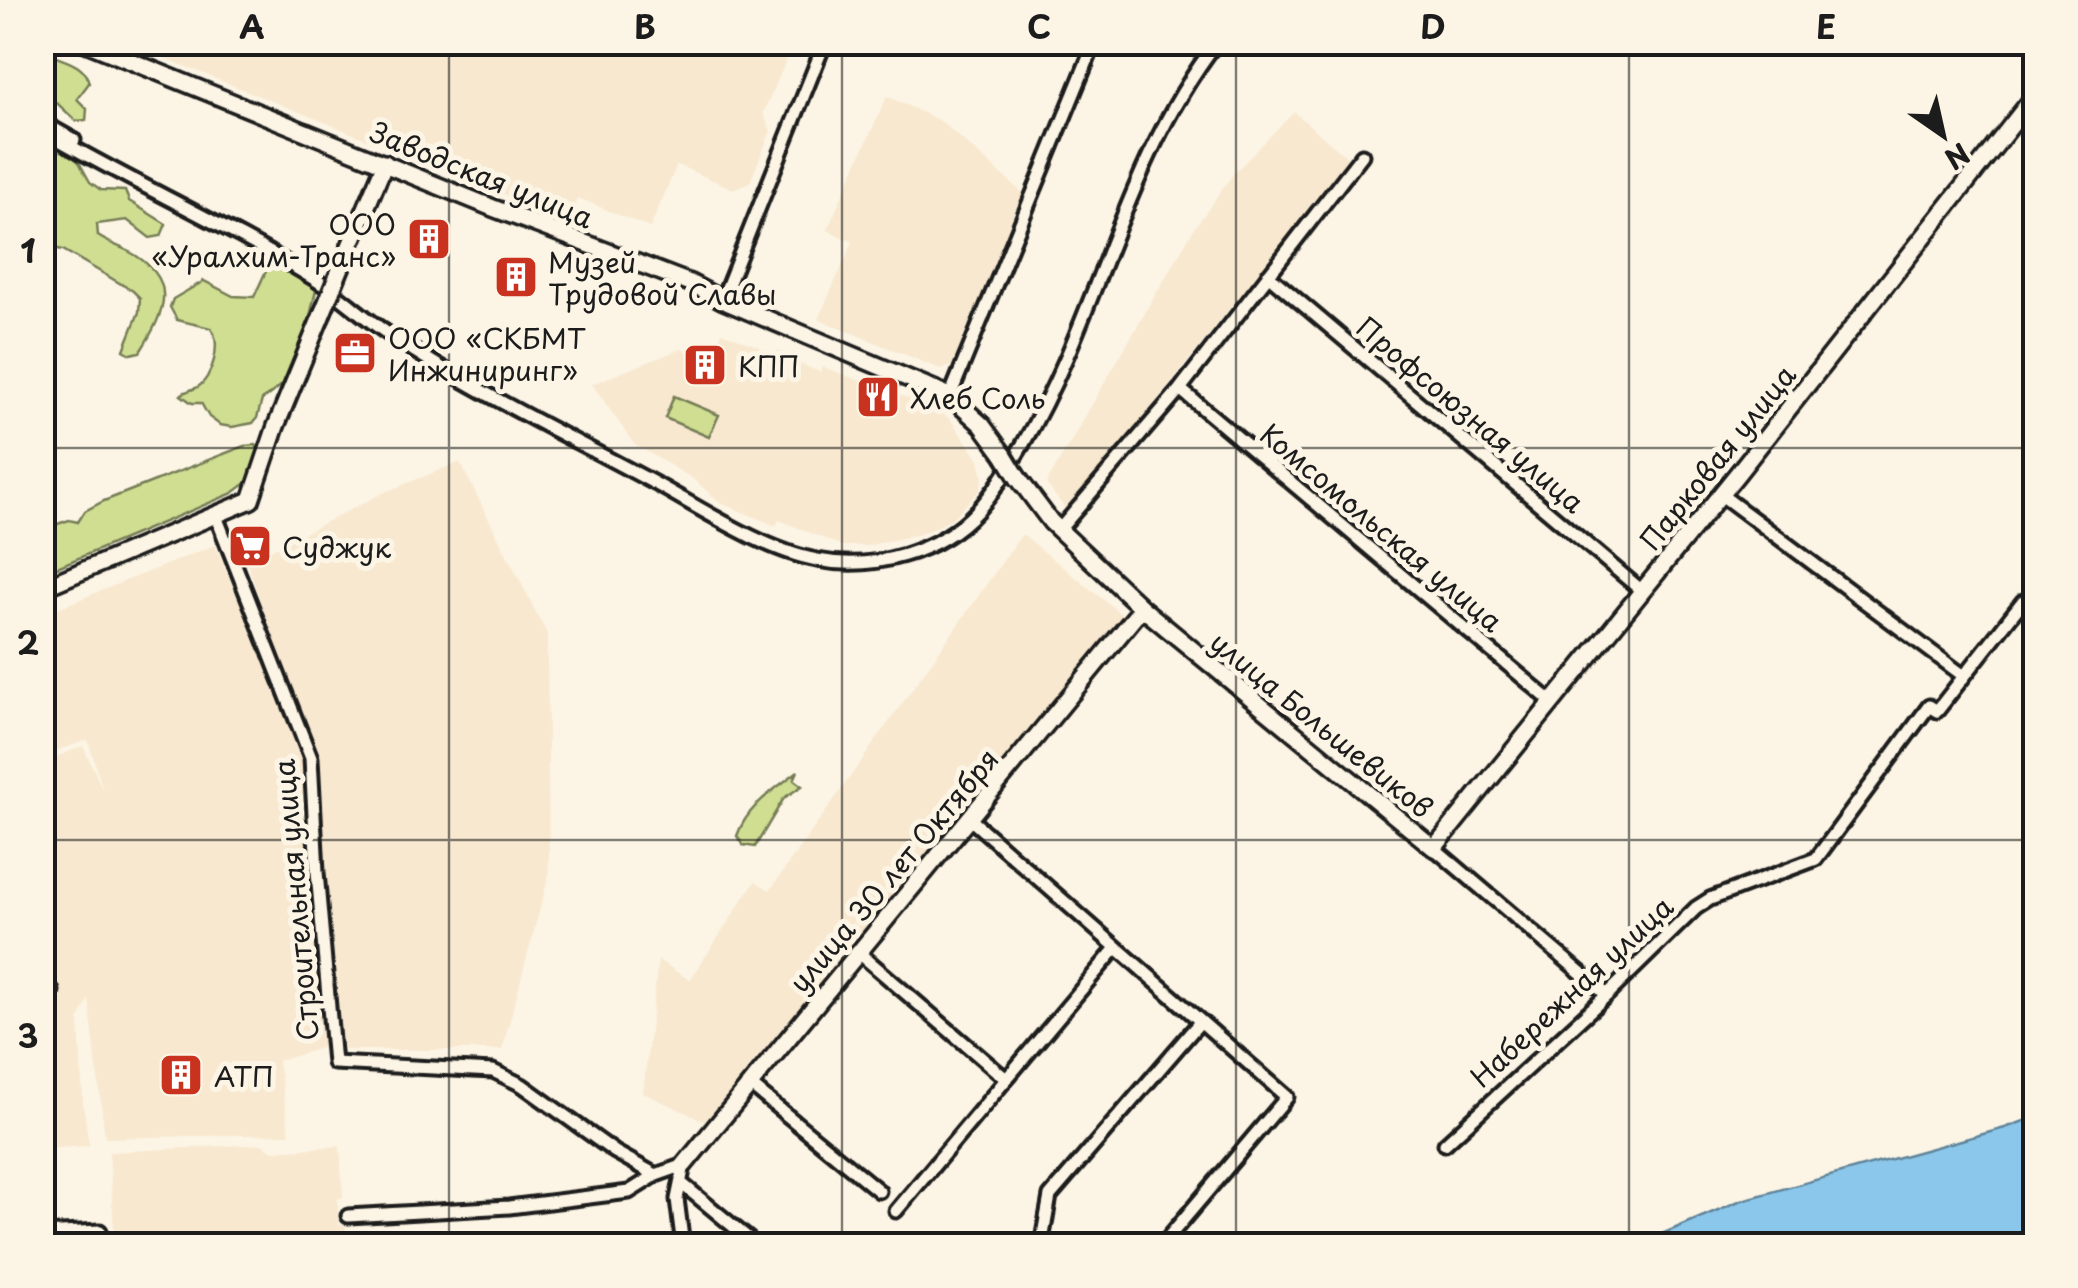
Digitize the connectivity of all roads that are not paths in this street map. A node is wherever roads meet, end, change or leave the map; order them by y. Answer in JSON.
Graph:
{"nodes":[{"id":1,"x":84,"y":42,"type":"edge"},
{"id":2,"x":825,"y":42,"type":"edge"},
{"id":3,"x":1094,"y":42,"type":"edge"},
{"id":4,"x":1217,"y":42,"type":"edge"},
{"id":5,"x":2036,"y":94,"type":"edge"},
{"id":6,"x":42,"y":122,"type":"edge"},
{"id":7,"x":42,"y":130,"type":"edge"},
{"id":8,"x":74,"y":140,"type":"dead end"},
{"id":9,"x":1362,"y":155,"type":"dead end"},
{"id":10,"x":385,"y":163,"type":"junction"},
{"id":11,"x":1268,"y":274,"type":"junction"},
{"id":12,"x":722,"y":300,"type":"junction"},
{"id":13,"x":1180,"y":389,"type":"junction"},
{"id":14,"x":950,"y":396,"type":"junction"},
{"id":15,"x":1018,"y":478,"type":"joint"},
{"id":16,"x":1720,"y":494,"type":"junction"},
{"id":17,"x":216,"y":516,"type":"junction"},
{"id":18,"x":1058,"y":530,"type":"junction"},
{"id":19,"x":42,"y":588,"type":"edge"},
{"id":20,"x":1642,"y":591,"type":"junction"},
{"id":21,"x":2023,"y":600,"type":"dead end"},
{"id":22,"x":1142,"y":608,"type":"junction"},
{"id":23,"x":1964,"y":676,"type":"junction"},
{"id":24,"x":1552,"y":702,"type":"junction"},
{"id":25,"x":969,"y":818,"type":"junction"},
{"id":26,"x":1434,"y":848,"type":"junction"},
{"id":27,"x":1116,"y":948,"type":"junction"},
{"id":28,"x":858,"y":952,"type":"junction"},
{"id":29,"x":1607,"y":995,"type":"junction"},
{"id":30,"x":1200,"y":1022,"type":"junction"},
{"id":31,"x":1006,"y":1079,"type":"junction"},
{"id":32,"x":749,"y":1084,"type":"junction"},
{"id":33,"x":1445,"y":1144,"type":"dead end"},
{"id":34,"x":684,"y":1165,"type":"junction"},
{"id":35,"x":656,"y":1176,"type":"junction"},
{"id":36,"x":681,"y":1183,"type":"junction"},
{"id":37,"x":879,"y":1191,"type":"dead end"},
{"id":38,"x":896,"y":1211,"type":"dead end"},
{"id":39,"x":348,"y":1216,"type":"dead end"},
{"id":40,"x":100,"y":1231,"type":"dead end"},
{"id":41,"x":42,"y":1234,"type":"edge"},
{"id":42,"x":750,"y":1240,"type":"dead end"},
{"id":43,"x":684,"y":1246,"type":"edge"},
{"id":44,"x":1041,"y":1246,"type":"edge"},
{"id":45,"x":1162,"y":1246,"type":"edge"}],
"edges":[{"from":1,"to":10,"type":"street","name":"Заводская улица"},
{"from":2,"to":12,"type":"street"},
{"from":3,"to":14,"type":"street"},
{"from":4,"to":7,"type":"street"},
{"from":5,"to":16,"type":"street","name":"Парковая улица"},
{"from":6,"to":8,"type":"street"},
{"from":9,"to":11,"type":"street"},
{"from":10,"to":12,"type":"street","name":"Заводская улица"},
{"from":10,"to":17,"type":"street","bridge":true},
{"from":11,"to":13,"type":"street"},
{"from":11,"to":20,"type":"street","name":"Профсоюзная улица"},
{"from":12,"to":14,"type":"street","name":"Заводская улица"},
{"from":13,"to":18,"type":"street"},
{"from":13,"to":24,"type":"street","name":"Комсомольская улица"},
{"from":14,"to":15,"type":"street","name":"Заводская улица","bridge":true},
{"from":15,"to":18,"type":"street","name":"улица Большевиков"},
{"from":16,"to":20,"type":"street","name":"Парковая улица"},
{"from":16,"to":23,"type":"street"},
{"from":17,"to":19,"type":"street"},
{"from":17,"to":35,"type":"street","name":"Строительная улица"},
{"from":18,"to":22,"type":"street","name":"улица Большевиков"},
{"from":20,"to":24,"type":"street","name":"Парковая улица"},
{"from":21,"to":23,"type":"street","name":"Набережная улица"},
{"from":22,"to":25,"type":"street","name":"улица 30 лет Октября"},
{"from":22,"to":26,"type":"street","name":"улица Большевиков"},
{"from":23,"to":29,"type":"street","name":"Набережная улица"},
{"from":24,"to":26,"type":"street","name":"Парковая улица"},
{"from":25,"to":27,"type":"street"},
{"from":25,"to":28,"type":"street","name":"улица 30 лет Октября"},
{"from":26,"to":29,"type":"street","name":"улица Большевиков"},
{"from":27,"to":30,"type":"street"},
{"from":27,"to":31,"type":"street"},
{"from":28,"to":31,"type":"street"},
{"from":28,"to":32,"type":"street","name":"улица 30 лет Октября"},
{"from":29,"to":33,"type":"street","name":"Набережная улица"},
{"from":30,"to":44,"type":"street"},
{"from":30,"to":45,"type":"street"},
{"from":31,"to":38,"type":"street"},
{"from":32,"to":34,"type":"street","name":"улица 30 лет Октября"},
{"from":32,"to":37,"type":"street"},
{"from":34,"to":35,"type":"street"},
{"from":34,"to":36,"type":"street"},
{"from":35,"to":39,"type":"street"},
{"from":36,"to":42,"type":"street"},
{"from":36,"to":43,"type":"street"},
{"from":40,"to":41,"type":"street"}]}
